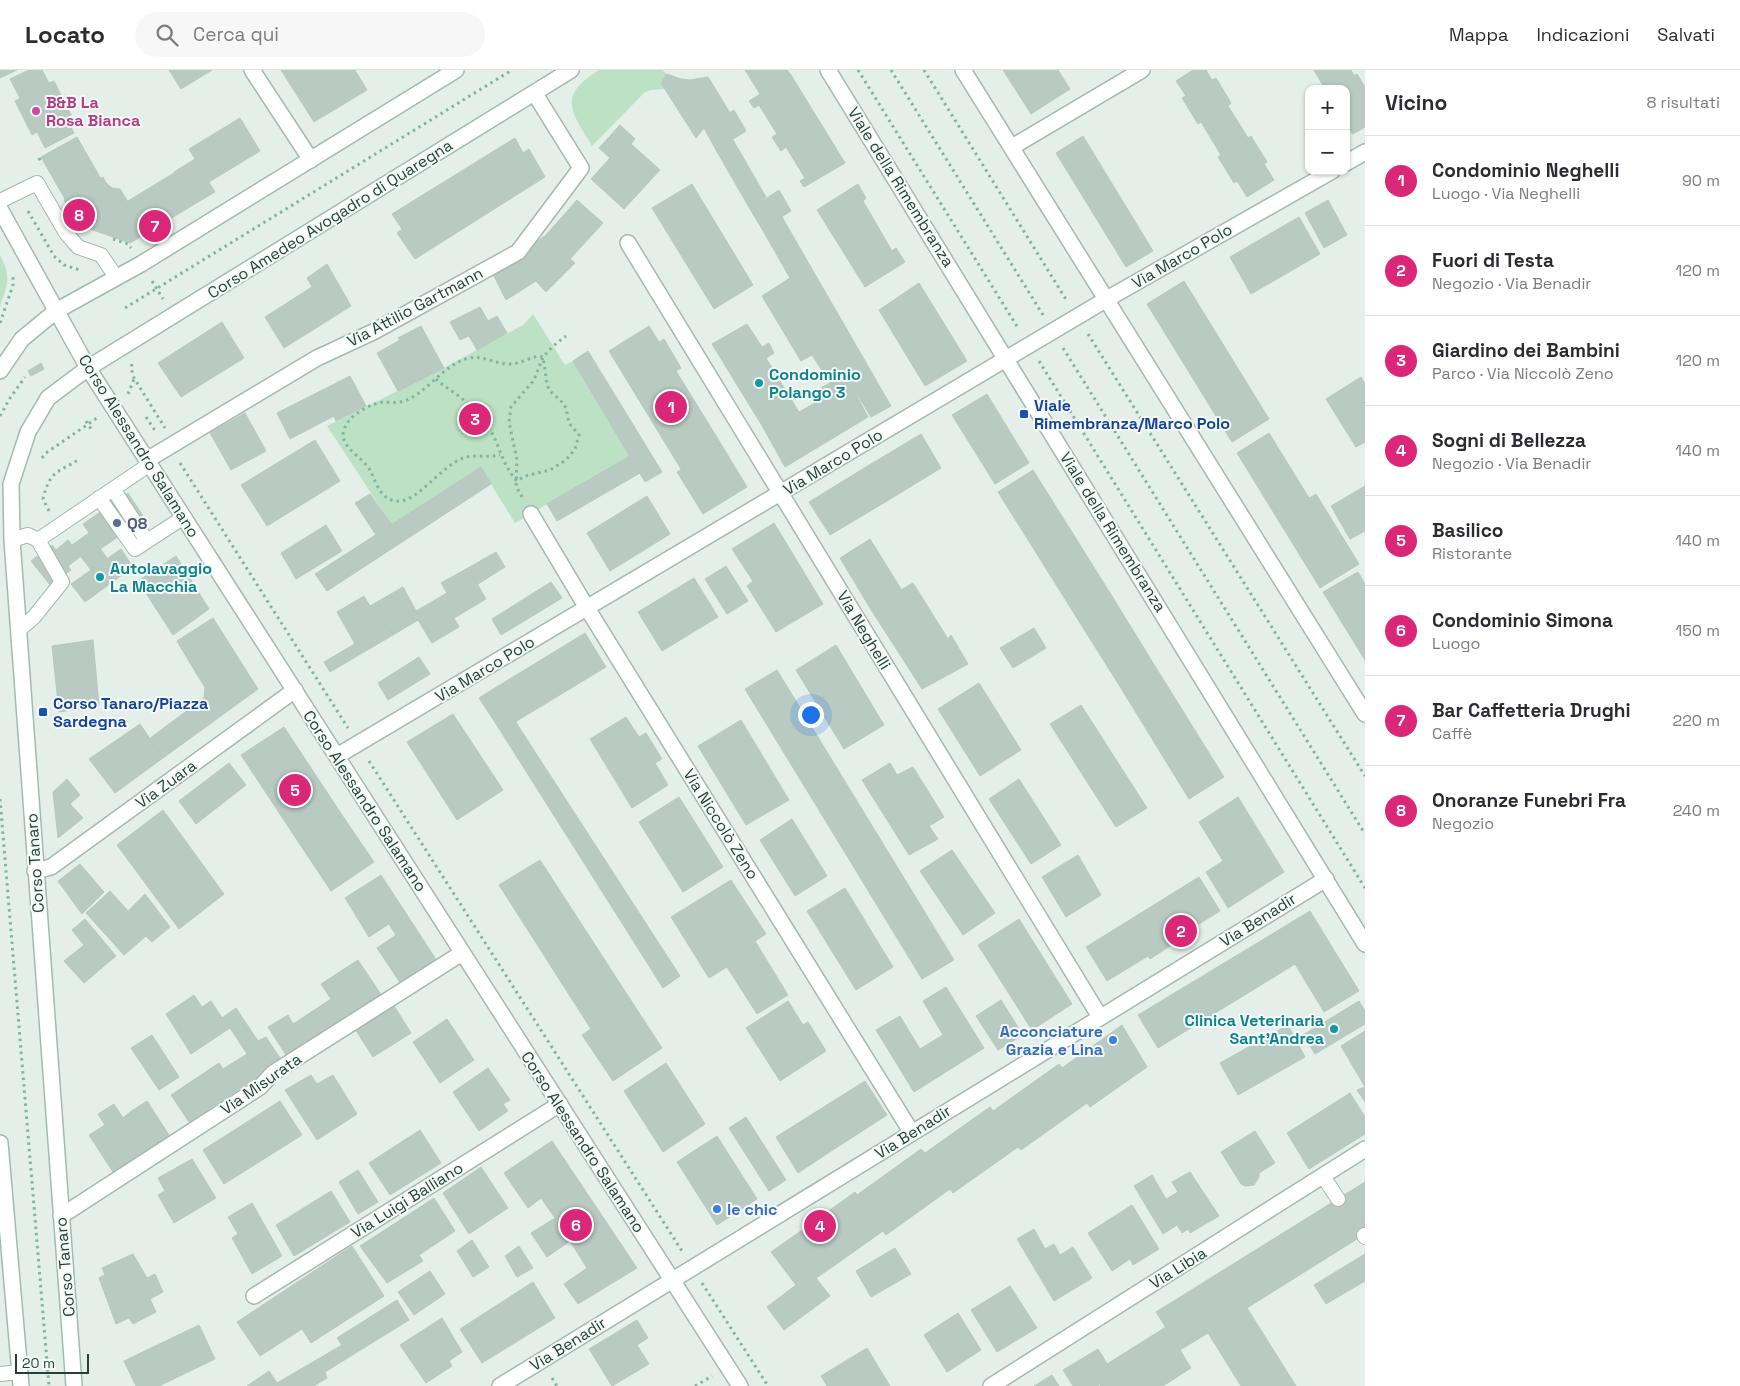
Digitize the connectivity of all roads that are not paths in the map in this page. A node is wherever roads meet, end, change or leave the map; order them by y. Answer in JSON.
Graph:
{"nodes":[{"id":1,"x":252,"y":70,"type":"edge"},
{"id":2,"x":456,"y":70,"type":"edge"},
{"id":3,"x":572,"y":70,"type":"edge"},
{"id":4,"x":828,"y":70,"type":"edge"},
{"id":5,"x":963,"y":70,"type":"edge"},
{"id":6,"x":1142,"y":70,"type":"edge"},
{"id":7,"x":535,"y":94,"type":"junction"},
{"id":8,"x":1012,"y":147,"type":"junction"},
{"id":9,"x":1365,"y":152,"type":"edge"},
{"id":10,"x":311,"y":160,"type":"junction"},
{"id":11,"x":1350,"y":161,"type":"edge"},
{"id":12,"x":1325,"y":175,"type":"edge"},
{"id":13,"x":0,"y":201,"type":"edge"},
{"id":14,"x":0,"y":209,"type":"edge"},
{"id":15,"x":628,"y":243,"type":"dead end"},
{"id":16,"x":116,"y":277,"type":"junction"},
{"id":17,"x":1107,"y":299,"type":"junction"},
{"id":18,"x":56,"y":311,"type":"junction"},
{"id":19,"x":1007,"y":359,"type":"junction"},
{"id":20,"x":88,"y":368,"type":"junction"},
{"id":21,"x":0,"y":371,"type":"edge"},
{"id":22,"x":148,"y":462,"type":"junction"},
{"id":23,"x":113,"y":489,"type":"junction"},
{"id":24,"x":781,"y":494,"type":"junction"},
{"id":25,"x":99,"y":498,"type":"junction"},
{"id":26,"x":531,"y":514,"type":"road end"},
{"id":27,"x":184,"y":517,"type":"junction"},
{"id":28,"x":12,"y":540,"type":"junction"},
{"id":29,"x":38,"y":540,"type":"junction"},
{"id":30,"x":147,"y":541,"type":"junction"},
{"id":31,"x":587,"y":608,"type":"junction"},
{"id":32,"x":20,"y":629,"type":"junction"},
{"id":33,"x":295,"y":690,"type":"junction"},
{"id":34,"x":1365,"y":714,"type":"edge"},
{"id":35,"x":337,"y":756,"type":"junction"},
{"id":36,"x":35,"y":871,"type":"junction"},
{"id":37,"x":1326,"y":879,"type":"junction"},
{"id":38,"x":1365,"y":944,"type":"edge"},
{"id":39,"x":462,"y":953,"type":"junction"},
{"id":40,"x":1100,"y":1017,"type":"junction"},
{"id":41,"x":560,"y":1104,"type":"junction"},
{"id":42,"x":912,"y":1133,"type":"junction"},
{"id":43,"x":0,"y":1144,"type":"edge"},
{"id":44,"x":1365,"y":1149,"type":"edge"},
{"id":45,"x":1322,"y":1176,"type":"junction"},
{"id":46,"x":1338,"y":1198,"type":"dead end"},
{"id":47,"x":61,"y":1216,"type":"junction"},
{"id":48,"x":672,"y":1280,"type":"junction"},
{"id":49,"x":254,"y":1296,"type":"dead end"},
{"id":50,"x":0,"y":1374,"type":"edge"},
{"id":51,"x":20,"y":1379,"type":"edge"},
{"id":52,"x":74,"y":1386,"type":"edge"},
{"id":53,"x":500,"y":1386,"type":"edge"},
{"id":54,"x":740,"y":1386,"type":"edge"},
{"id":55,"x":991,"y":1386,"type":"edge"}],
"edges":[{"from":1,"to":10,"type":"street"},
{"from":2,"to":10,"type":"street"},
{"from":3,"to":7,"type":"street","name":"Corso Amedeo Avogadro di Quaregna"},
{"from":4,"to":19,"type":"street","name":"Viale della Rimembranza"},
{"from":5,"to":8,"type":"street"},
{"from":6,"to":8,"type":"street"},
{"from":7,"to":20,"type":"street","name":"Corso Amedeo Avogadro di Quaregna"},
{"from":7,"to":22,"type":"street","name":"Via Attilio Gartmann"},
{"from":8,"to":17,"type":"street"},
{"from":9,"to":11,"type":"street"},
{"from":10,"to":16,"type":"street"},
{"from":12,"to":17,"type":"street","name":"Via Marco Polo"},
{"from":13,"to":16,"type":"lane"},
{"from":14,"to":18,"type":"street","name":"Corso Alessandro Salamano"},
{"from":15,"to":24,"type":"street","name":"Via Neghelli"},
{"from":16,"to":18,"type":"street"},
{"from":17,"to":19,"type":"street","name":"Via Marco Polo"},
{"from":17,"to":34,"type":"street"},
{"from":18,"to":20,"type":"street","name":"Corso Alessandro Salamano"},
{"from":18,"to":21,"type":"street"},
{"from":19,"to":24,"type":"street","name":"Via Marco Polo"},
{"from":19,"to":37,"type":"street","name":"Viale della Rimembranza"},
{"from":20,"to":22,"type":"street","name":"Corso Alessandro Salamano"},
{"from":20,"to":28,"type":"street","name":"Corso Tanaro"},
{"from":22,"to":23,"type":"lane"},
{"from":22,"to":27,"type":"street","name":"Corso Alessandro Salamano"},
{"from":23,"to":25,"type":"lane"},
{"from":23,"to":30,"type":"lane"},
{"from":24,"to":31,"type":"street","name":"Via Marco Polo"},
{"from":24,"to":40,"type":"street","name":"Via Neghelli"},
{"from":25,"to":29,"type":"lane"},
{"from":25,"to":30,"type":"lane"},
{"from":26,"to":31,"type":"street","name":"Via Niccolò Zeno"},
{"from":27,"to":30,"type":"lane"},
{"from":27,"to":33,"type":"street","name":"Corso Alessandro Salamano"},
{"from":28,"to":29,"type":"lane"},
{"from":28,"to":32,"type":"street","name":"Corso Tanaro"},
{"from":29,"to":32,"type":"lane"},
{"from":31,"to":35,"type":"street","name":"Via Marco Polo"},
{"from":31,"to":42,"type":"street","name":"Via Niccolò Zeno"},
{"from":32,"to":36,"type":"street","name":"Corso Tanaro"},
{"from":33,"to":35,"type":"street","name":"Corso Alessandro Salamano"},
{"from":33,"to":36,"type":"street","name":"Via Zuara"},
{"from":35,"to":39,"type":"street","name":"Corso Alessandro Salamano"},
{"from":36,"to":47,"type":"street","name":"Corso Tanaro"},
{"from":37,"to":38,"type":"street","name":"Viale della Rimembranza"},
{"from":37,"to":40,"type":"street","name":"Via Benadir"},
{"from":39,"to":41,"type":"street","name":"Corso Alessandro Salamano"},
{"from":39,"to":47,"type":"street","name":"Via Misurata"},
{"from":40,"to":42,"type":"street","name":"Via Benadir"},
{"from":41,"to":48,"type":"street","name":"Corso Alessandro Salamano"},
{"from":41,"to":49,"type":"street","name":"Via Luigi Balliano"},
{"from":42,"to":48,"type":"street","name":"Via Benadir"},
{"from":43,"to":51,"type":"street"},
{"from":44,"to":45,"type":"street","name":"Via Libia"},
{"from":45,"to":46,"type":"lane"},
{"from":45,"to":55,"type":"street","name":"Via Libia"},
{"from":47,"to":52,"type":"street","name":"Corso Tanaro"},
{"from":48,"to":53,"type":"street","name":"Via Benadir"},
{"from":48,"to":54,"type":"street","name":"Corso Alessandro Salamano"},
{"from":50,"to":51,"type":"lane"}]}
